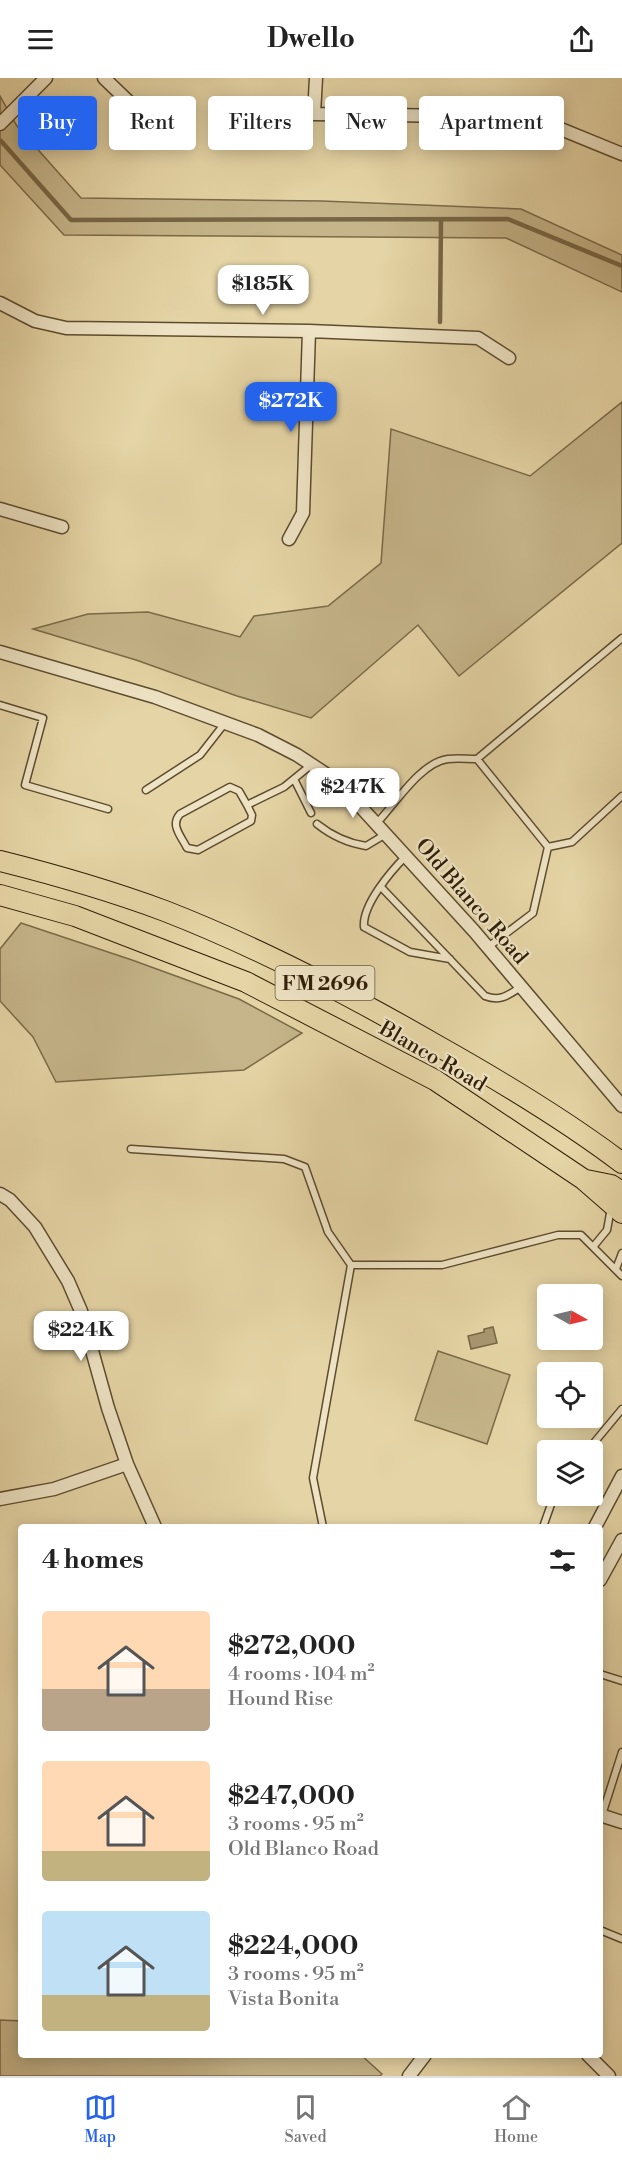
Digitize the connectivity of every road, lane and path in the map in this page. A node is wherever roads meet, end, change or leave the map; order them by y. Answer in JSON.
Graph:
{"nodes":[{"id":1,"x":46,"y":78,"type":"edge"},
{"id":2,"x":104,"y":78,"type":"edge"},
{"id":3,"x":316,"y":78,"type":"edge"},
{"id":4,"x":122,"y":96,"type":"edge"},
{"id":5,"x":0,"y":124,"type":"edge"},
{"id":6,"x":622,"y":154,"type":"edge"},
{"id":7,"x":0,"y":303,"type":"edge"},
{"id":8,"x":309,"y":332,"type":"junction"},
{"id":9,"x":509,"y":358,"type":"dead end"},
{"id":10,"x":0,"y":509,"type":"edge"},
{"id":11,"x":62,"y":527,"type":"dead end"},
{"id":12,"x":289,"y":539,"type":"dead end"},
{"id":13,"x":622,"y":638,"type":"edge"},
{"id":14,"x":0,"y":652,"type":"edge"},
{"id":15,"x":0,"y":705,"type":"edge"},
{"id":16,"x":226,"y":723,"type":"junction"},
{"id":17,"x":477,"y":759,"type":"junction"},
{"id":18,"x":312,"y":765,"type":"junction"},
{"id":19,"x":294,"y":779,"type":"junction"},
{"id":20,"x":146,"y":790,"type":"dead end"},
{"id":21,"x":622,"y":796,"type":"edge"},
{"id":22,"x":247,"y":805,"type":"junction"},
{"id":23,"x":108,"y":809,"type":"dead end"},
{"id":24,"x":311,"y":813,"type":"dead end"},
{"id":25,"x":317,"y":824,"type":"dead end"},
{"id":26,"x":377,"y":824,"type":"junction"},
{"id":27,"x":387,"y":834,"type":"junction"},
{"id":28,"x":548,"y":847,"type":"junction"},
{"id":29,"x":406,"y":856,"type":"junction"},
{"id":30,"x":0,"y":861,"type":"edge"},
{"id":31,"x":381,"y":887,"type":"junction"},
{"id":32,"x":0,"y":894,"type":"edge"},
{"id":33,"x":488,"y":947,"type":"junction"},
{"id":34,"x":450,"y":959,"type":"junction"},
{"id":35,"x":521,"y":986,"type":"junction"},
{"id":36,"x":622,"y":1106,"type":"edge"},
{"id":37,"x":131,"y":1149,"type":"dead end"},
{"id":38,"x":622,"y":1164,"type":"edge"},
{"id":39,"x":0,"y":1194,"type":"edge"},
{"id":40,"x":618,"y":1203,"type":"edge"},
{"id":41,"x":593,"y":1247,"type":"junction"},
{"id":42,"x":622,"y":1253,"type":"edge"},
{"id":43,"x":351,"y":1265,"type":"junction"},
{"id":44,"x":616,"y":1269,"type":"junction"},
{"id":45,"x":622,"y":1275,"type":"edge"},
{"id":46,"x":622,"y":1409,"type":"edge"},
{"id":47,"x":596,"y":1440,"type":"edge"},
{"id":48,"x":126,"y":1464,"type":"junction"},
{"id":49,"x":622,"y":1476,"type":"edge"},
{"id":50,"x":0,"y":1499,"type":"edge"},
{"id":51,"x":550,"y":1506,"type":"edge"},
{"id":52,"x":154,"y":1524,"type":"edge"},
{"id":53,"x":322,"y":1524,"type":"edge"},
{"id":54,"x":544,"y":1524,"type":"edge"},
{"id":55,"x":597,"y":1524,"type":"edge"},
{"id":56,"x":622,"y":1540,"type":"edge"},
{"id":57,"x":603,"y":1575,"type":"edge"},
{"id":58,"x":603,"y":1675,"type":"edge"},
{"id":59,"x":622,"y":1681,"type":"edge"},
{"id":60,"x":622,"y":1752,"type":"edge"},
{"id":61,"x":603,"y":1809,"type":"edge"},
{"id":62,"x":603,"y":1816,"type":"edge"},
{"id":63,"x":622,"y":1822,"type":"edge"},
{"id":64,"x":603,"y":1931,"type":"edge"},
{"id":65,"x":622,"y":1939,"type":"edge"},
{"id":66,"x":423,"y":2058,"type":"edge"},
{"id":67,"x":591,"y":2058,"type":"edge"},
{"id":68,"x":409,"y":2076,"type":"edge"},
{"id":69,"x":609,"y":2076,"type":"edge"}],
"edges":[{"from":1,"to":5,"type":"street"},
{"from":2,"to":4,"type":"street"},
{"from":3,"to":6,"type":"street"},
{"from":7,"to":8,"type":"street"},
{"from":8,"to":9,"type":"street"},
{"from":8,"to":12,"type":"street"},
{"from":10,"to":11,"type":"street"},
{"from":13,"to":17,"type":"lane"},
{"from":14,"to":16,"type":"street","name":"Old Blanco Road"},
{"from":15,"to":23,"type":"lane"},
{"from":16,"to":18,"type":"street","name":"Old Blanco Road"},
{"from":16,"to":20,"type":"lane"},
{"from":17,"to":26,"type":"lane"},
{"from":17,"to":28,"type":"lane"},
{"from":18,"to":19,"type":"lane"},
{"from":18,"to":26,"type":"street","name":"Old Blanco Road"},
{"from":19,"to":22,"type":"lane"},
{"from":19,"to":24,"type":"lane"},
{"from":21,"to":28,"type":"lane"},
{"from":22,"to":22,"type":"lane"},
{"from":25,"to":27,"type":"lane"},
{"from":26,"to":27,"type":"street","name":"Old Blanco Road"},
{"from":27,"to":29,"type":"street","name":"Old Blanco Road"},
{"from":28,"to":33,"type":"lane"},
{"from":29,"to":31,"type":"lane"},
{"from":29,"to":33,"type":"street","name":"Old Blanco Road"},
{"from":30,"to":38,"type":"main road","name":"Blanco Road","number":"FM 2696"},
{"from":31,"to":34,"type":"lane"},
{"from":31,"to":34,"type":"lane"},
{"from":32,"to":40,"type":"main road","name":"Blanco Road","number":"FM 2696"},
{"from":33,"to":35,"type":"street","name":"Old Blanco Road"},
{"from":34,"to":35,"type":"lane"},
{"from":35,"to":36,"type":"street","name":"Old Blanco Road"},
{"from":37,"to":43,"type":"lane"},
{"from":39,"to":48,"type":"street"},
{"from":40,"to":41,"type":"lane"},
{"from":41,"to":43,"type":"lane"},
{"from":41,"to":44,"type":"lane"},
{"from":42,"to":44,"type":"lane"},
{"from":43,"to":53,"type":"lane"},
{"from":44,"to":45,"type":"lane"},
{"from":46,"to":47,"type":"lane"},
{"from":48,"to":50,"type":"street"},
{"from":48,"to":52,"type":"street"},
{"from":49,"to":55,"type":"street"},
{"from":51,"to":54,"type":"lane"},
{"from":56,"to":57,"type":"street"},
{"from":58,"to":59,"type":"lane"},
{"from":60,"to":61,"type":"lane"},
{"from":62,"to":63,"type":"street"},
{"from":64,"to":65,"type":"lane"},
{"from":66,"to":68,"type":"street"},
{"from":67,"to":69,"type":"street"}]}
